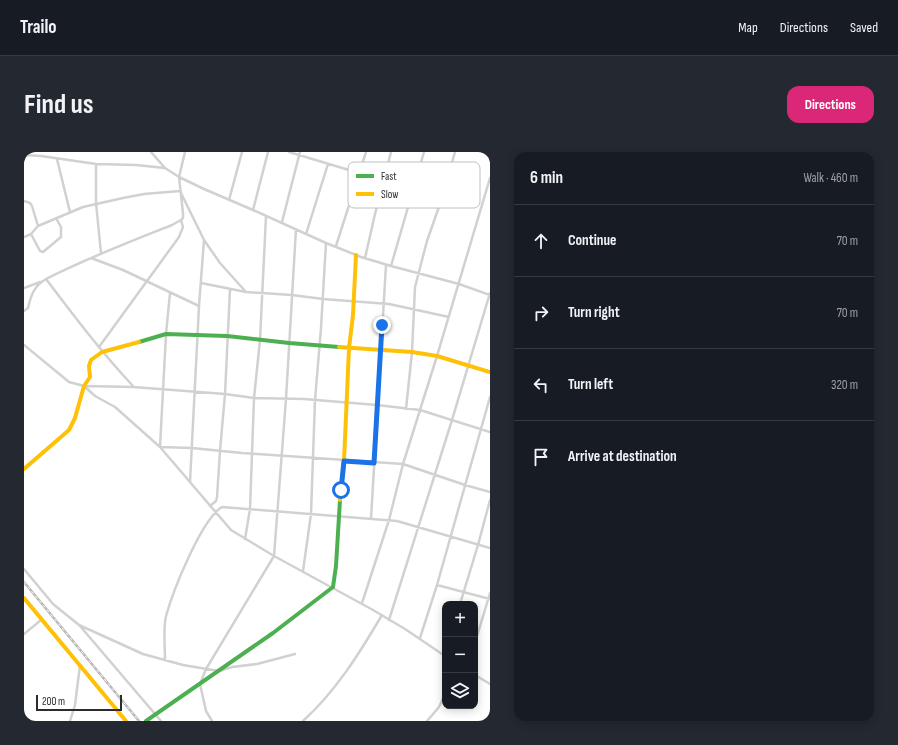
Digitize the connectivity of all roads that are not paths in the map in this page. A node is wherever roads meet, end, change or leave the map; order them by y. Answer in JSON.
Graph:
{"nodes":[{"id":1,"x":151,"y":152,"type":"edge"},
{"id":2,"x":185,"y":152,"type":"edge"},
{"id":3,"x":242,"y":152,"type":"edge"},
{"id":4,"x":268,"y":152,"type":"edge"},
{"id":5,"x":289,"y":152,"type":"edge"},
{"id":6,"x":366,"y":152,"type":"edge"},
{"id":7,"x":391,"y":152,"type":"edge"},
{"id":8,"x":424,"y":152,"type":"edge"},
{"id":9,"x":455,"y":152,"type":"edge"},
{"id":10,"x":300,"y":153,"type":"edge"},
{"id":11,"x":24,"y":155,"type":"edge"},
{"id":12,"x":57,"y":159,"type":"junction"},
{"id":13,"x":363,"y":162,"type":"edge"},
{"id":14,"x":388,"y":162,"type":"edge"},
{"id":15,"x":421,"y":162,"type":"edge"},
{"id":16,"x":452,"y":162,"type":"edge"},
{"id":17,"x":96,"y":164,"type":"junction"},
{"id":18,"x":328,"y":164,"type":"junction"},
{"id":19,"x":165,"y":168,"type":"junction"},
{"id":20,"x":348,"y":170,"type":"edge"},
{"id":21,"x":179,"y":177,"type":"junction"},
{"id":22,"x":490,"y":178,"type":"edge"},
{"id":23,"x":180,"y":192,"type":"junction"},
{"id":24,"x":228,"y":200,"type":"junction"},
{"id":25,"x":24,"y":201,"type":"edge"},
{"id":26,"x":96,"y":203,"type":"junction"},
{"id":27,"x":348,"y":208,"type":"edge"},
{"id":28,"x":376,"y":208,"type":"edge"},
{"id":29,"x":407,"y":208,"type":"edge"},
{"id":30,"x":439,"y":208,"type":"edge"},
{"id":31,"x":254,"y":210,"type":"junction"},
{"id":32,"x":70,"y":212,"type":"junction"},
{"id":33,"x":266,"y":216,"type":"junction"},
{"id":34,"x":56,"y":218,"type":"junction"},
{"id":35,"x":181,"y":220,"type":"junction"},
{"id":36,"x":282,"y":222,"type":"junction"},
{"id":37,"x":38,"y":226,"type":"junction"},
{"id":38,"x":296,"y":229,"type":"junction"},
{"id":39,"x":31,"y":234,"type":"junction"},
{"id":40,"x":306,"y":234,"type":"junction"},
{"id":41,"x":24,"y":237,"type":"edge"},
{"id":42,"x":204,"y":240,"type":"junction"},
{"id":43,"x":326,"y":243,"type":"junction"},
{"id":44,"x":336,"y":246,"type":"junction"},
{"id":45,"x":101,"y":253,"type":"junction"},
{"id":46,"x":356,"y":255,"type":"junction"},
{"id":47,"x":91,"y":257,"type":"junction"},
{"id":48,"x":365,"y":258,"type":"junction"},
{"id":49,"x":386,"y":265,"type":"junction"},
{"id":50,"x":390,"y":266,"type":"junction"},
{"id":51,"x":418,"y":272,"type":"junction"},
{"id":52,"x":46,"y":279,"type":"junction"},
{"id":53,"x":148,"y":282,"type":"junction"},
{"id":54,"x":201,"y":282,"type":"junction"},
{"id":55,"x":459,"y":284,"type":"junction"},
{"id":56,"x":24,"y":288,"type":"edge"},
{"id":57,"x":230,"y":289,"type":"junction"},
{"id":58,"x":246,"y":292,"type":"junction"},
{"id":59,"x":261,"y":292,"type":"junction"},
{"id":60,"x":170,"y":294,"type":"junction"},
{"id":61,"x":490,"y":294,"type":"edge"},
{"id":62,"x":292,"y":295,"type":"junction"},
{"id":63,"x":323,"y":299,"type":"junction"},
{"id":64,"x":353,"y":301,"type":"junction"},
{"id":65,"x":383,"y":303,"type":"junction"},
{"id":66,"x":199,"y":306,"type":"junction"},
{"id":67,"x":413,"y":308,"type":"junction"},
{"id":68,"x":24,"y":311,"type":"edge"},
{"id":69,"x":449,"y":317,"type":"junction"},
{"id":70,"x":166,"y":334,"type":"junction"},
{"id":71,"x":198,"y":334,"type":"junction"},
{"id":72,"x":227,"y":336,"type":"junction"},
{"id":73,"x":260,"y":340,"type":"junction"},
{"id":74,"x":289,"y":343,"type":"junction"},
{"id":75,"x":24,"y":345,"type":"edge"},
{"id":76,"x":319,"y":345,"type":"junction"},
{"id":77,"x":99,"y":347,"type":"junction"},
{"id":78,"x":349,"y":348,"type":"junction"},
{"id":79,"x":381,"y":351,"type":"junction"},
{"id":80,"x":102,"y":352,"type":"junction"},
{"id":81,"x":412,"y":352,"type":"junction"},
{"id":82,"x":437,"y":356,"type":"junction"},
{"id":83,"x":467,"y":366,"type":"junction"},
{"id":84,"x":490,"y":372,"type":"edge"},
{"id":85,"x":84,"y":386,"type":"junction"},
{"id":86,"x":133,"y":387,"type":"junction"},
{"id":87,"x":164,"y":389,"type":"junction"},
{"id":88,"x":195,"y":392,"type":"junction"},
{"id":89,"x":225,"y":394,"type":"junction"},
{"id":90,"x":490,"y":397,"type":"edge"},
{"id":91,"x":254,"y":398,"type":"junction"},
{"id":92,"x":286,"y":399,"type":"junction"},
{"id":93,"x":314,"y":400,"type":"junction"},
{"id":94,"x":347,"y":403,"type":"junction"},
{"id":95,"x":377,"y":405,"type":"junction"},
{"id":96,"x":406,"y":409,"type":"junction"},
{"id":97,"x":420,"y":410,"type":"junction"},
{"id":98,"x":452,"y":420,"type":"junction"},
{"id":99,"x":481,"y":430,"type":"junction"},
{"id":100,"x":490,"y":432,"type":"edge"},
{"id":101,"x":160,"y":447,"type":"junction"},
{"id":102,"x":192,"y":448,"type":"junction"},
{"id":103,"x":220,"y":451,"type":"junction"},
{"id":104,"x":252,"y":454,"type":"junction"},
{"id":105,"x":281,"y":456,"type":"junction"},
{"id":106,"x":312,"y":458,"type":"junction"},
{"id":107,"x":344,"y":461,"type":"junction"},
{"id":108,"x":374,"y":463,"type":"junction"},
{"id":109,"x":403,"y":464,"type":"junction"},
{"id":110,"x":24,"y":469,"type":"edge"},
{"id":111,"x":435,"y":474,"type":"junction"},
{"id":112,"x":190,"y":482,"type":"junction"},
{"id":113,"x":465,"y":485,"type":"junction"},
{"id":114,"x":490,"y":492,"type":"edge"},
{"id":115,"x":490,"y":500,"type":"edge"},
{"id":116,"x":210,"y":506,"type":"junction"},
{"id":117,"x":250,"y":509,"type":"junction"},
{"id":118,"x":215,"y":512,"type":"junction"},
{"id":119,"x":278,"y":512,"type":"junction"},
{"id":120,"x":311,"y":514,"type":"junction"},
{"id":121,"x":339,"y":516,"type":"junction"},
{"id":122,"x":371,"y":519,"type":"junction"},
{"id":123,"x":388,"y":520,"type":"junction"},
{"id":124,"x":418,"y":527,"type":"junction"},
{"id":125,"x":450,"y":537,"type":"junction"},
{"id":126,"x":245,"y":539,"type":"junction"},
{"id":127,"x":478,"y":545,"type":"junction"},
{"id":128,"x":490,"y":548,"type":"edge"},
{"id":129,"x":274,"y":556,"type":"junction"},
{"id":130,"x":24,"y":570,"type":"edge"},
{"id":131,"x":303,"y":571,"type":"junction"},
{"id":132,"x":437,"y":585,"type":"junction"},
{"id":133,"x":333,"y":586,"type":"junction"},
{"id":134,"x":464,"y":591,"type":"junction"},
{"id":135,"x":490,"y":593,"type":"edge"},
{"id":136,"x":24,"y":598,"type":"edge"},
{"id":137,"x":489,"y":599,"type":"edge"},
{"id":138,"x":461,"y":601,"type":"edge"},
{"id":139,"x":362,"y":603,"type":"junction"},
{"id":140,"x":382,"y":615,"type":"junction"},
{"id":141,"x":41,"y":620,"type":"junction"},
{"id":142,"x":389,"y":620,"type":"junction"},
{"id":143,"x":79,"y":625,"type":"junction"},
{"id":144,"x":24,"y":634,"type":"edge"},
{"id":145,"x":477,"y":637,"type":"edge"},
{"id":146,"x":420,"y":638,"type":"junction"},
{"id":147,"x":295,"y":654,"type":"dead end"},
{"id":148,"x":442,"y":654,"type":"edge"},
{"id":149,"x":165,"y":660,"type":"junction"},
{"id":150,"x":80,"y":665,"type":"junction"},
{"id":151,"x":206,"y":669,"type":"junction"},
{"id":152,"x":219,"y":671,"type":"junction"},
{"id":153,"x":478,"y":677,"type":"edge"},
{"id":154,"x":490,"y":683,"type":"edge"},
{"id":155,"x":200,"y":684,"type":"junction"},
{"id":156,"x":442,"y":700,"type":"edge"},
{"id":157,"x":156,"y":715,"type":"junction"},
{"id":158,"x":70,"y":721,"type":"edge"},
{"id":159,"x":126,"y":721,"type":"edge"},
{"id":160,"x":146,"y":721,"type":"edge"},
{"id":161,"x":161,"y":721,"type":"edge"},
{"id":162,"x":212,"y":721,"type":"edge"},
{"id":163,"x":303,"y":721,"type":"edge"},
{"id":164,"x":427,"y":721,"type":"edge"}],
"edges":[{"from":1,"to":19,"type":"street"},
{"from":2,"to":21,"type":"street"},
{"from":3,"to":24,"type":"street"},
{"from":4,"to":31,"type":"street"},
{"from":5,"to":10,"type":"street"},
{"from":6,"to":13,"type":"street"},
{"from":7,"to":14,"type":"street"},
{"from":8,"to":15,"type":"street"},
{"from":9,"to":16,"type":"street"},
{"from":10,"to":18,"type":"street"},
{"from":10,"to":36,"type":"street"},
{"from":11,"to":12,"type":"street"},
{"from":12,"to":17,"type":"street"},
{"from":12,"to":32,"type":"street"},
{"from":17,"to":19,"type":"street"},
{"from":17,"to":26,"type":"street"},
{"from":18,"to":20,"type":"street"},
{"from":18,"to":40,"type":"street"},
{"from":19,"to":21,"type":"street"},
{"from":21,"to":23,"type":"street"},
{"from":21,"to":24,"type":"street"},
{"from":22,"to":55,"type":"street"},
{"from":23,"to":26,"type":"street"},
{"from":23,"to":35,"type":"street"},
{"from":23,"to":42,"type":"street"},
{"from":24,"to":31,"type":"street"},
{"from":25,"to":37,"type":"street"},
{"from":26,"to":32,"type":"street"},
{"from":26,"to":45,"type":"street"},
{"from":27,"to":44,"type":"street"},
{"from":28,"to":48,"type":"street"},
{"from":29,"to":50,"type":"street"},
{"from":30,"to":51,"type":"street"},
{"from":31,"to":33,"type":"street"},
{"from":32,"to":34,"type":"street"},
{"from":33,"to":36,"type":"street"},
{"from":33,"to":59,"type":"street"},
{"from":34,"to":37,"type":"street"},
{"from":34,"to":39,"type":"street"},
{"from":35,"to":45,"type":"street"},
{"from":35,"to":53,"type":"street"},
{"from":36,"to":38,"type":"street"},
{"from":37,"to":39,"type":"street"},
{"from":38,"to":40,"type":"street"},
{"from":38,"to":62,"type":"street"},
{"from":39,"to":41,"type":"street"},
{"from":40,"to":43,"type":"street"},
{"from":42,"to":54,"type":"street"},
{"from":42,"to":58,"type":"street"},
{"from":43,"to":44,"type":"street"},
{"from":43,"to":63,"type":"street"},
{"from":44,"to":46,"type":"street"},
{"from":45,"to":47,"type":"street"},
{"from":46,"to":48,"type":"street"},
{"from":46,"to":64,"type":"street"},
{"from":47,"to":52,"type":"street"},
{"from":47,"to":53,"type":"street"},
{"from":48,"to":49,"type":"street"},
{"from":49,"to":50,"type":"street"},
{"from":49,"to":65,"type":"street"},
{"from":50,"to":51,"type":"street"},
{"from":51,"to":55,"type":"street"},
{"from":51,"to":67,"type":"street"},
{"from":52,"to":56,"type":"street"},
{"from":52,"to":68,"type":"street"},
{"from":52,"to":77,"type":"street"},
{"from":53,"to":60,"type":"street"},
{"from":53,"to":77,"type":"street"},
{"from":54,"to":57,"type":"street"},
{"from":54,"to":66,"type":"street"},
{"from":55,"to":61,"type":"street"},
{"from":55,"to":69,"type":"street"},
{"from":57,"to":58,"type":"street"},
{"from":57,"to":72,"type":"street"},
{"from":58,"to":59,"type":"street"},
{"from":59,"to":62,"type":"street"},
{"from":59,"to":73,"type":"street"},
{"from":60,"to":66,"type":"street"},
{"from":60,"to":70,"type":"street"},
{"from":61,"to":83,"type":"street"},
{"from":62,"to":63,"type":"street"},
{"from":62,"to":74,"type":"street"},
{"from":63,"to":64,"type":"street"},
{"from":63,"to":76,"type":"street"},
{"from":64,"to":65,"type":"street"},
{"from":64,"to":78,"type":"street"},
{"from":65,"to":67,"type":"street"},
{"from":65,"to":79,"type":"street"},
{"from":66,"to":71,"type":"street"},
{"from":67,"to":69,"type":"street"},
{"from":67,"to":81,"type":"street"},
{"from":69,"to":82,"type":"street"},
{"from":70,"to":71,"type":"street"},
{"from":70,"to":80,"type":"street"},
{"from":70,"to":87,"type":"street"},
{"from":71,"to":72,"type":"street"},
{"from":71,"to":88,"type":"street"},
{"from":72,"to":73,"type":"street"},
{"from":72,"to":89,"type":"street"},
{"from":73,"to":74,"type":"street"},
{"from":73,"to":91,"type":"street"},
{"from":74,"to":76,"type":"street"},
{"from":74,"to":92,"type":"street"},
{"from":75,"to":85,"type":"street"},
{"from":76,"to":78,"type":"street"},
{"from":76,"to":93,"type":"street"},
{"from":77,"to":80,"type":"street"},
{"from":78,"to":79,"type":"street"},
{"from":78,"to":94,"type":"street"},
{"from":79,"to":81,"type":"street"},
{"from":79,"to":95,"type":"street"},
{"from":80,"to":85,"type":"street"},
{"from":80,"to":86,"type":"street"},
{"from":81,"to":82,"type":"street"},
{"from":81,"to":96,"type":"street"},
{"from":82,"to":83,"type":"street"},
{"from":82,"to":97,"type":"street"},
{"from":83,"to":84,"type":"street"},
{"from":83,"to":98,"type":"street"},
{"from":85,"to":86,"type":"street"},
{"from":85,"to":101,"type":"street"},
{"from":85,"to":110,"type":"street"},
{"from":86,"to":87,"type":"street"},
{"from":87,"to":88,"type":"street"},
{"from":87,"to":101,"type":"street"},
{"from":88,"to":89,"type":"street"},
{"from":88,"to":102,"type":"street"},
{"from":89,"to":91,"type":"street"},
{"from":89,"to":103,"type":"street"},
{"from":90,"to":99,"type":"street"},
{"from":91,"to":92,"type":"street"},
{"from":91,"to":104,"type":"street"},
{"from":92,"to":93,"type":"street"},
{"from":92,"to":105,"type":"street"},
{"from":93,"to":94,"type":"street"},
{"from":93,"to":106,"type":"street"},
{"from":94,"to":95,"type":"street"},
{"from":94,"to":107,"type":"street"},
{"from":95,"to":96,"type":"street"},
{"from":95,"to":108,"type":"street"},
{"from":96,"to":97,"type":"street"},
{"from":97,"to":98,"type":"street"},
{"from":97,"to":109,"type":"street"},
{"from":98,"to":99,"type":"street"},
{"from":98,"to":111,"type":"street"},
{"from":99,"to":100,"type":"street"},
{"from":99,"to":113,"type":"street"},
{"from":101,"to":102,"type":"street"},
{"from":101,"to":112,"type":"street"},
{"from":102,"to":103,"type":"street"},
{"from":102,"to":112,"type":"street"},
{"from":103,"to":104,"type":"street"},
{"from":103,"to":116,"type":"street"},
{"from":104,"to":105,"type":"street"},
{"from":104,"to":117,"type":"street"},
{"from":105,"to":106,"type":"street"},
{"from":105,"to":119,"type":"street"},
{"from":106,"to":107,"type":"street"},
{"from":106,"to":120,"type":"street"},
{"from":107,"to":108,"type":"street"},
{"from":107,"to":121,"type":"street"},
{"from":108,"to":109,"type":"street"},
{"from":108,"to":122,"type":"street"},
{"from":109,"to":111,"type":"street"},
{"from":109,"to":123,"type":"street"},
{"from":111,"to":113,"type":"street"},
{"from":111,"to":124,"type":"street"},
{"from":112,"to":116,"type":"street"},
{"from":113,"to":114,"type":"street"},
{"from":113,"to":125,"type":"street"},
{"from":115,"to":127,"type":"street"},
{"from":116,"to":118,"type":"street"},
{"from":117,"to":118,"type":"street"},
{"from":117,"to":119,"type":"street"},
{"from":117,"to":126,"type":"street"},
{"from":118,"to":126,"type":"street"},
{"from":118,"to":149,"type":"street"},
{"from":119,"to":120,"type":"street"},
{"from":119,"to":129,"type":"street"},
{"from":120,"to":121,"type":"street"},
{"from":120,"to":131,"type":"street"},
{"from":121,"to":122,"type":"street"},
{"from":121,"to":133,"type":"street"},
{"from":122,"to":123,"type":"street"},
{"from":123,"to":124,"type":"street"},
{"from":123,"to":139,"type":"street"},
{"from":124,"to":125,"type":"street"},
{"from":124,"to":142,"type":"street"},
{"from":125,"to":127,"type":"street"},
{"from":125,"to":132,"type":"street"},
{"from":126,"to":129,"type":"street"},
{"from":127,"to":128,"type":"street"},
{"from":127,"to":134,"type":"street"},
{"from":129,"to":131,"type":"street"},
{"from":129,"to":151,"type":"street"},
{"from":130,"to":143,"type":"street"},
{"from":131,"to":133,"type":"street"},
{"from":132,"to":134,"type":"street"},
{"from":132,"to":146,"type":"street"},
{"from":133,"to":139,"type":"street"},
{"from":133,"to":152,"type":"street"},
{"from":134,"to":137,"type":"street"},
{"from":134,"to":138,"type":"street"},
{"from":135,"to":137,"type":"street"},
{"from":136,"to":141,"type":"street"},
{"from":137,"to":145,"type":"street"},
{"from":139,"to":140,"type":"street"},
{"from":140,"to":142,"type":"street"},
{"from":140,"to":163,"type":"street"},
{"from":141,"to":144,"type":"street"},
{"from":141,"to":150,"type":"street"},
{"from":142,"to":146,"type":"street"},
{"from":143,"to":149,"type":"street"},
{"from":143,"to":157,"type":"street"},
{"from":146,"to":148,"type":"street"},
{"from":147,"to":152,"type":"street"},
{"from":149,"to":151,"type":"street"},
{"from":150,"to":158,"type":"street"},
{"from":150,"to":159,"type":"street"},
{"from":151,"to":152,"type":"street"},
{"from":151,"to":155,"type":"street"},
{"from":152,"to":155,"type":"street"},
{"from":153,"to":154,"type":"street"},
{"from":155,"to":157,"type":"street"},
{"from":155,"to":162,"type":"street"},
{"from":156,"to":164,"type":"street"},
{"from":157,"to":160,"type":"street"},
{"from":157,"to":161,"type":"street"}]}
